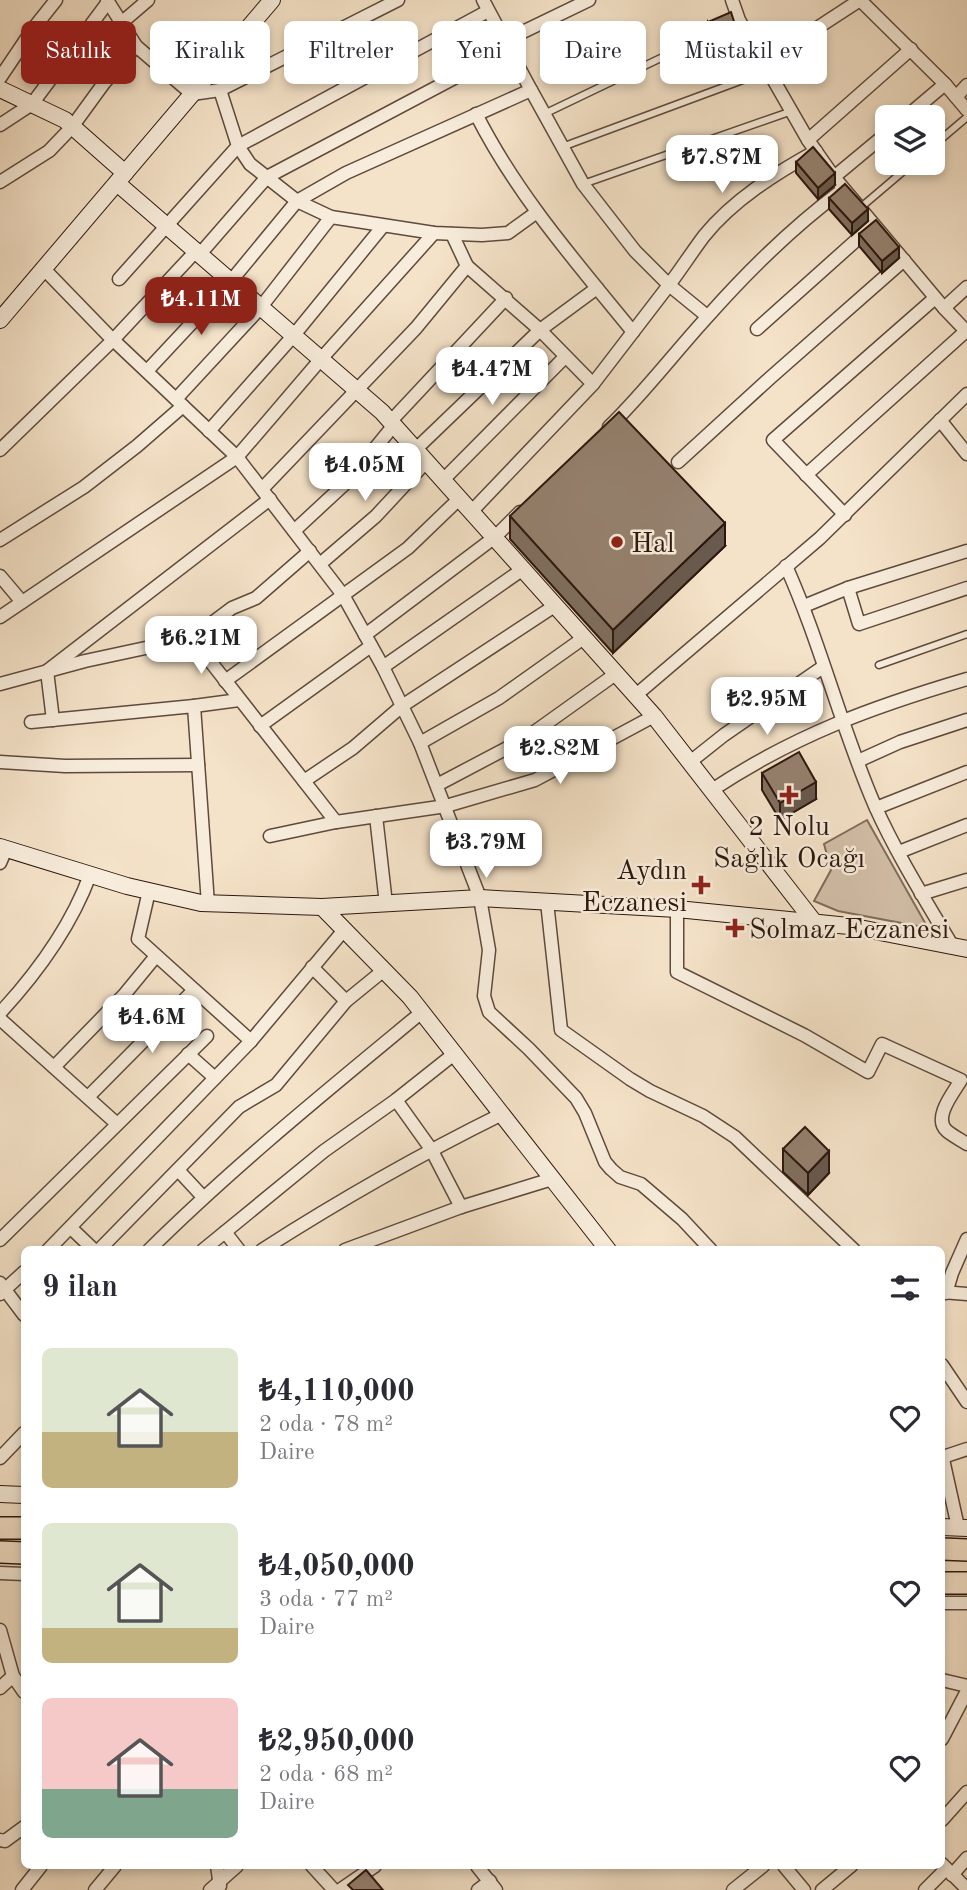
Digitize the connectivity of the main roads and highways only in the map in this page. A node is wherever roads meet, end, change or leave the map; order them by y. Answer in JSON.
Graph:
{"nodes":[{"id":1,"x":0,"y":1528,"type":"edge"},
{"id":2,"x":21,"y":1528,"type":"edge"},
{"id":3,"x":945,"y":1549,"type":"edge"},
{"id":4,"x":967,"y":1550,"type":"edge"},
{"id":5,"x":0,"y":1552,"type":"edge"},
{"id":6,"x":21,"y":1553,"type":"edge"},
{"id":7,"x":945,"y":1583,"type":"edge"},
{"id":8,"x":967,"y":1583,"type":"edge"}],
"edges":[{"from":1,"to":2,"type":"highway"},
{"from":3,"to":4,"type":"highway"},
{"from":5,"to":6,"type":"highway"},
{"from":7,"to":8,"type":"highway"}]}
